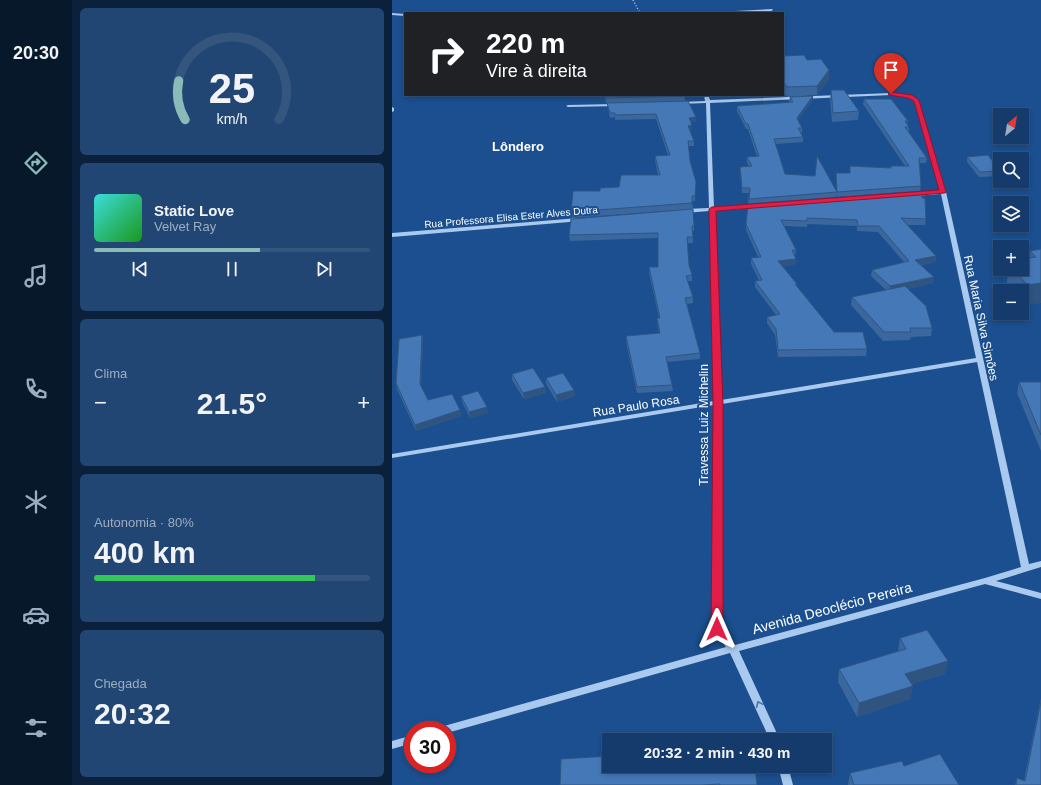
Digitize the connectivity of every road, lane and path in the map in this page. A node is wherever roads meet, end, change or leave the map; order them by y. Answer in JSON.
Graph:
{"nodes":[{"id":1,"x":633,"y":0,"type":"edge"},
{"id":2,"x":771,"y":10,"type":"dead end"},
{"id":3,"x":639,"y":12,"type":"edge"},
{"id":4,"x":734,"y":12,"type":"edge"},
{"id":5,"x":392,"y":14,"type":"edge"},
{"id":6,"x":404,"y":15,"type":"edge"},
{"id":7,"x":706,"y":96,"type":"edge"},
{"id":8,"x":708,"y":103,"type":"junction"},
{"id":9,"x":677,"y":104,"type":"edge"},
{"id":10,"x":622,"y":105,"type":"edge"},
{"id":11,"x":568,"y":106,"type":"dead end"},
{"id":12,"x":943,"y":192,"type":"junction"},
{"id":13,"x":903,"y":195,"type":"edge"},
{"id":14,"x":760,"y":205,"type":"edge"},
{"id":15,"x":712,"y":209,"type":"junction"},
{"id":16,"x":681,"y":212,"type":"edge"},
{"id":17,"x":587,"y":219,"type":"edge"},
{"id":18,"x":392,"y":235,"type":"edge"},
{"id":19,"x":979,"y":360,"type":"junction"},
{"id":20,"x":718,"y":404,"type":"junction"},
{"id":21,"x":392,"y":456,"type":"edge"},
{"id":22,"x":1041,"y":564,"type":"edge"},
{"id":23,"x":1026,"y":568,"type":"junction"},
{"id":24,"x":985,"y":581,"type":"junction"},
{"id":25,"x":1041,"y":596,"type":"edge"},
{"id":26,"x":733,"y":649,"type":"junction"},
{"id":27,"x":456,"y":727,"type":"edge"},
{"id":28,"x":772,"y":733,"type":"edge"},
{"id":29,"x":404,"y":742,"type":"edge"},
{"id":30,"x":392,"y":745,"type":"edge"},
{"id":31,"x":785,"y":773,"type":"edge"},
{"id":32,"x":788,"y":785,"type":"edge"}],
"edges":[{"from":1,"to":3,"type":"path"},
{"from":2,"to":4,"type":"street"},
{"from":5,"to":6,"type":"street"},
{"from":7,"to":8,"type":"street","name":"Travessa Luiz Michelin"},
{"from":8,"to":9,"type":"street"},
{"from":8,"to":12,"type":"street","name":"Rua Maria Silva Simões"},
{"from":8,"to":15,"type":"street","name":"Travessa Luiz Michelin"},
{"from":10,"to":11,"type":"street"},
{"from":12,"to":13,"type":"street"},
{"from":12,"to":19,"type":"street","name":"Rua Maria Silva Simões"},
{"from":14,"to":15,"type":"street"},
{"from":15,"to":16,"type":"street"},
{"from":15,"to":20,"type":"street","name":"Travessa Luiz Michelin"},
{"from":17,"to":18,"type":"street","name":"Rua Professora Elisa Ester Alves Dutra"},
{"from":19,"to":20,"type":"street","name":"Rua Paulo Rosa"},
{"from":19,"to":23,"type":"street","name":"Rua Maria Silva Simões"},
{"from":20,"to":21,"type":"street","name":"Rua Paulo Rosa"},
{"from":20,"to":26,"type":"street","name":"Travessa Luiz Michelin"},
{"from":22,"to":23,"type":"street","name":"Avenida Deoclécio Pereira"},
{"from":23,"to":24,"type":"street","name":"Avenida Deoclécio Pereira"},
{"from":24,"to":25,"type":"street"},
{"from":24,"to":26,"type":"street","name":"Avenida Deoclécio Pereira"},
{"from":26,"to":27,"type":"street","name":"Avenida Deoclécio Pereira"},
{"from":28,"to":26,"type":"street","name":"Travessa Luiz Michelin","one_way":true},
{"from":29,"to":30,"type":"street"},
{"from":31,"to":32,"type":"street"}]}
